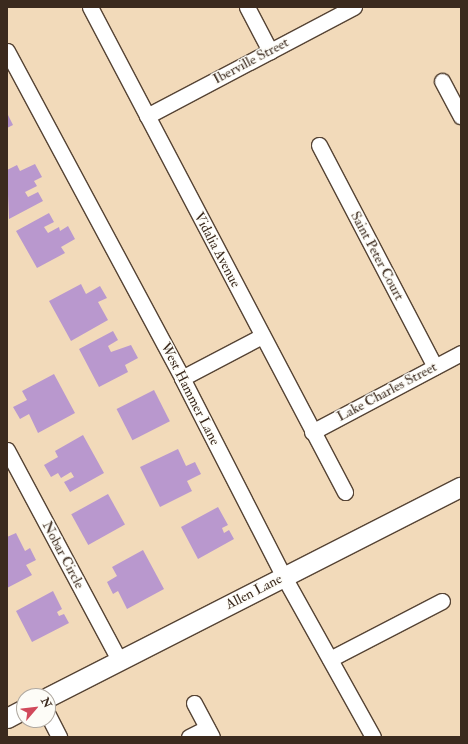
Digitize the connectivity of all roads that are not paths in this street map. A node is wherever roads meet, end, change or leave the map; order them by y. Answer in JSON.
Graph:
{"nodes":[{"id":1,"x":90,"y":7,"type":"edge"},
{"id":2,"x":247,"y":7,"type":"edge"},
{"id":3,"x":354,"y":7,"type":"edge"},
{"id":4,"x":7,"y":51,"type":"edge"},
{"id":5,"x":270,"y":51,"type":"junction"},
{"id":6,"x":442,"y":81,"type":"dead end"},
{"id":7,"x":147,"y":116,"type":"junction"},
{"id":8,"x":461,"y":116,"type":"edge"},
{"id":9,"x":319,"y":145,"type":"dead end"},
{"id":10,"x":262,"y":336,"type":"junction"},
{"id":11,"x":461,"y":354,"type":"edge"},
{"id":12,"x":435,"y":367,"type":"junction"},
{"id":13,"x":182,"y":378,"type":"junction"},
{"id":14,"x":312,"y":432,"type":"junction"},
{"id":15,"x":7,"y":450,"type":"edge"},
{"id":16,"x":461,"y":487,"type":"edge"},
{"id":17,"x":346,"y":492,"type":"dead end"},
{"id":18,"x":284,"y":577,"type":"junction"},
{"id":19,"x":442,"y":601,"type":"dead end"},
{"id":20,"x":330,"y":659,"type":"junction"},
{"id":21,"x":120,"y":660,"type":"junction"},
{"id":22,"x":56,"y":693,"type":"edge"},
{"id":23,"x":194,"y":703,"type":"dead end"},
{"id":24,"x":16,"y":713,"type":"edge"},
{"id":25,"x":7,"y":718,"type":"edge"},
{"id":26,"x":54,"y":728,"type":"edge"},
{"id":27,"x":210,"y":732,"type":"edge"},
{"id":28,"x":59,"y":737,"type":"edge"},
{"id":29,"x":189,"y":737,"type":"edge"},
{"id":30,"x":373,"y":737,"type":"edge"}],
"edges":[{"from":1,"to":7,"type":"street","name":"Vidalia Avenue"},
{"from":2,"to":5,"type":"street"},
{"from":3,"to":5,"type":"street","name":"Iberville Street"},
{"from":4,"to":13,"type":"street","name":"West Hammer Lane"},
{"from":5,"to":7,"type":"street","name":"Iberville Street"},
{"from":6,"to":8,"type":"street"},
{"from":7,"to":10,"type":"street","name":"Vidalia Avenue"},
{"from":9,"to":12,"type":"street","name":"Saint Peter Court"},
{"from":10,"to":13,"type":"street"},
{"from":10,"to":14,"type":"street","name":"Vidalia Avenue"},
{"from":11,"to":12,"type":"street","name":"Lake Charles Street"},
{"from":12,"to":14,"type":"street","name":"Lake Charles Street"},
{"from":13,"to":18,"type":"street","name":"West Hammer Lane"},
{"from":14,"to":17,"type":"street","name":"Vidalia Avenue"},
{"from":15,"to":21,"type":"street","name":"Nobar Circle"},
{"from":16,"to":18,"type":"main road","name":"Allen Lane"},
{"from":18,"to":20,"type":"street","name":"West Hammer Lane"},
{"from":18,"to":21,"type":"main road","name":"Allen Lane"},
{"from":19,"to":20,"type":"street"},
{"from":20,"to":30,"type":"street","name":"West Hammer Lane"},
{"from":21,"to":22,"type":"main road","name":"Allen Lane"},
{"from":23,"to":27,"type":"street"},
{"from":24,"to":25,"type":"main road"},
{"from":26,"to":28,"type":"street"},
{"from":27,"to":29,"type":"street"}]}
